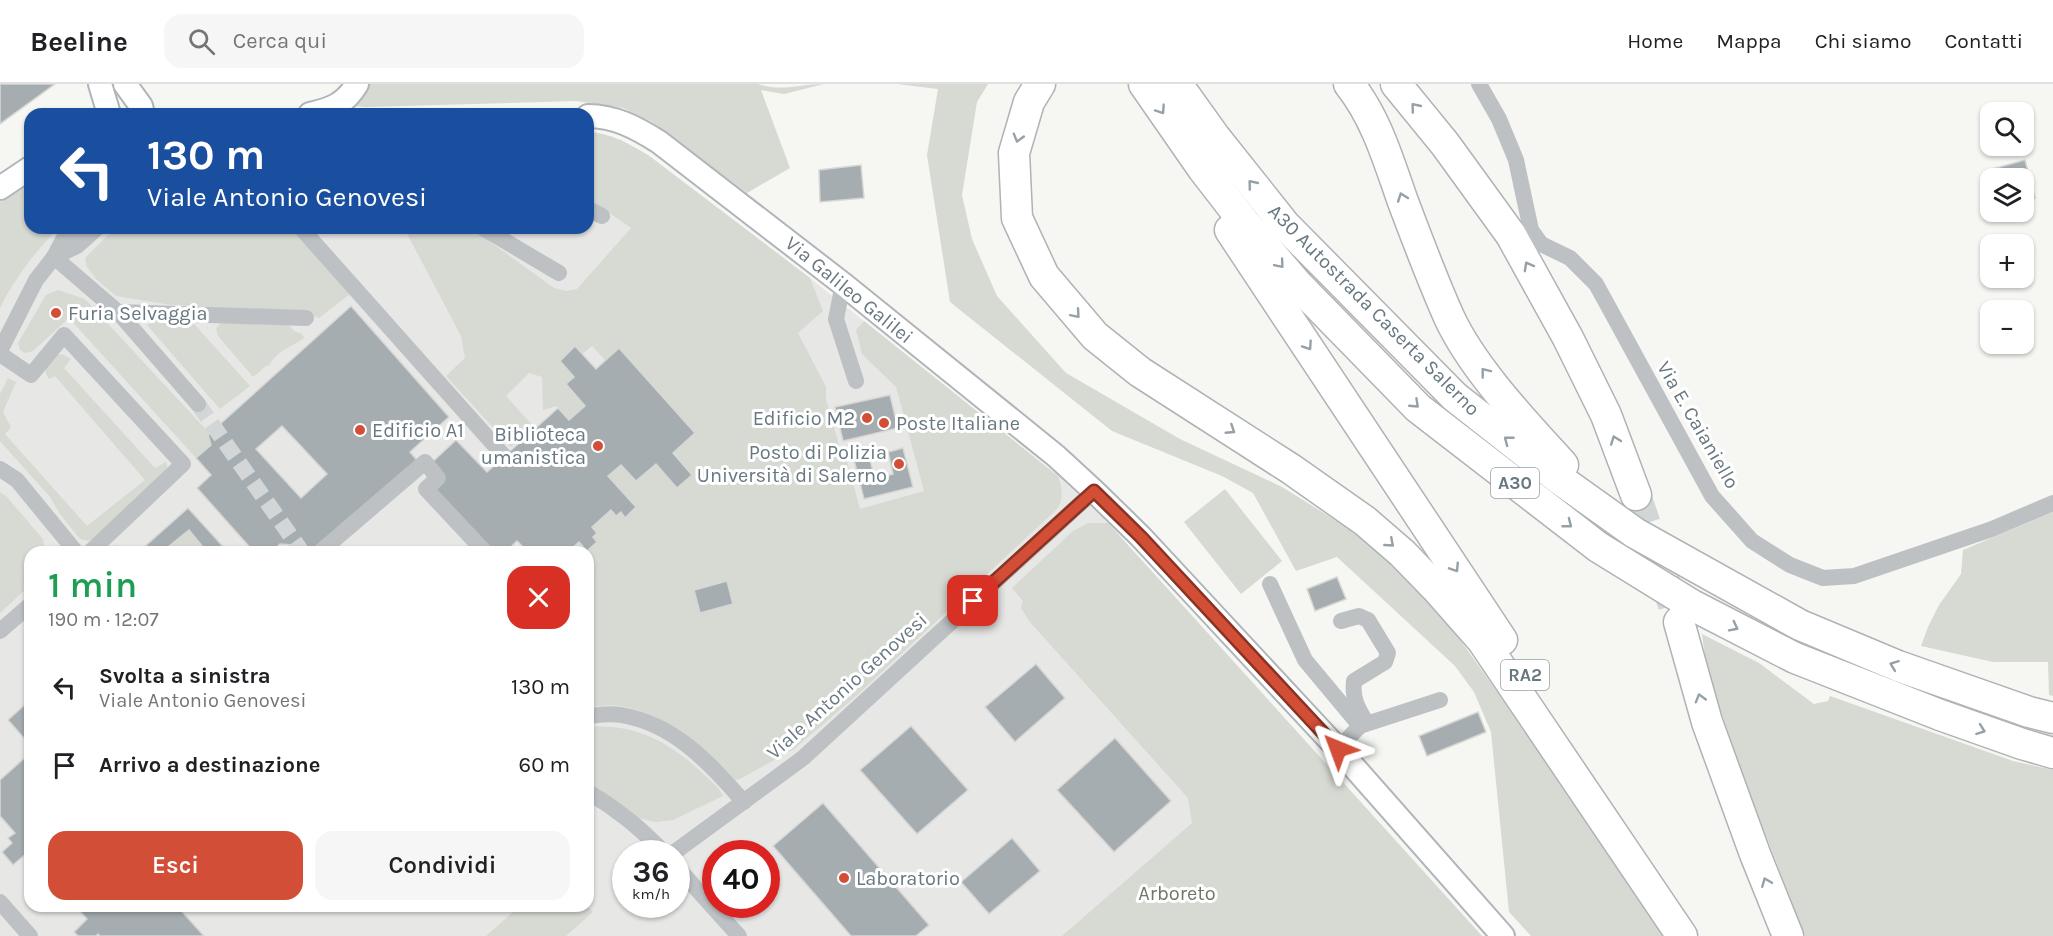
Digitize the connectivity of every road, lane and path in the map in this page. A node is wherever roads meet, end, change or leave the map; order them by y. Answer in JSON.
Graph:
{"nodes":[{"id":1,"x":100,"y":84,"type":"edge"},
{"id":2,"x":125,"y":84,"type":"edge"},
{"id":3,"x":357,"y":84,"type":"edge"},
{"id":4,"x":1040,"y":84,"type":"edge"},
{"id":5,"x":1144,"y":84,"type":"edge"},
{"id":6,"x":1177,"y":84,"type":"edge"},
{"id":7,"x":1349,"y":84,"type":"edge"},
{"id":8,"x":1396,"y":84,"type":"edge"},
{"id":9,"x":1479,"y":84,"type":"edge"},
{"id":10,"x":108,"y":108,"type":"edge"},
{"id":11,"x":142,"y":108,"type":"edge"},
{"id":12,"x":334,"y":108,"type":"edge"},
{"id":13,"x":594,"y":116,"type":"edge"},
{"id":14,"x":1179,"y":135,"type":"junction"},
{"id":15,"x":24,"y":172,"type":"edge"},
{"id":16,"x":0,"y":188,"type":"edge"},
{"id":17,"x":67,"y":234,"type":"edge"},
{"id":18,"x":90,"y":234,"type":"edge"},
{"id":19,"x":306,"y":234,"type":"edge"},
{"id":20,"x":493,"y":234,"type":"edge"},
{"id":21,"x":54,"y":257,"type":"junction"},
{"id":22,"x":559,"y":273,"type":"dead end"},
{"id":23,"x":843,"y":284,"type":"junction"},
{"id":24,"x":118,"y":312,"type":"junction"},
{"id":25,"x":306,"y":318,"type":"dead end"},
{"id":26,"x":0,"y":353,"type":"edge"},
{"id":27,"x":856,"y":381,"type":"dead end"},
{"id":28,"x":198,"y":404,"type":"tunnel mouth"},
{"id":29,"x":504,"y":456,"type":"dead end"},
{"id":30,"x":0,"y":469,"type":"edge"},
{"id":31,"x":1094,"y":491,"type":"junction"},
{"id":32,"x":1635,"y":495,"type":"tunnel mouth"},
{"id":33,"x":2053,"y":503,"type":"edge"},
{"id":34,"x":71,"y":546,"type":"edge"},
{"id":35,"x":96,"y":546,"type":"edge"},
{"id":36,"x":327,"y":546,"type":"edge"},
{"id":37,"x":479,"y":546,"type":"edge"},
{"id":38,"x":1270,"y":584,"type":"dead end"},
{"id":39,"x":1768,"y":609,"type":"junction"},
{"id":40,"x":24,"y":610,"type":"edge"},
{"id":41,"x":1341,"y":621,"type":"dead end"},
{"id":42,"x":1679,"y":622,"type":"tunnel mouth"},
{"id":43,"x":0,"y":631,"type":"edge"},
{"id":44,"x":1440,"y":700,"type":"dead end"},
{"id":45,"x":2041,"y":715,"type":"edge"},
{"id":46,"x":594,"y":716,"type":"edge"},
{"id":47,"x":1364,"y":725,"type":"junction"},
{"id":48,"x":1338,"y":749,"type":"junction"},
{"id":49,"x":2053,"y":753,"type":"edge"},
{"id":50,"x":594,"y":796,"type":"edge"},
{"id":51,"x":744,"y":802,"type":"junction"},
{"id":52,"x":652,"y":840,"type":"edge"},
{"id":53,"x":690,"y":841,"type":"edge"},
{"id":54,"x":690,"y":881,"type":"edge"},
{"id":55,"x":0,"y":902,"type":"edge"},
{"id":56,"x":30,"y":936,"type":"edge"},
{"id":57,"x":740,"y":936,"type":"edge"},
{"id":58,"x":1503,"y":936,"type":"edge"},
{"id":59,"x":1682,"y":936,"type":"edge"},
{"id":60,"x":1697,"y":936,"type":"edge"},
{"id":61,"x":1788,"y":936,"type":"edge"}],
"edges":[{"from":1,"to":10,"type":"street"},
{"from":2,"to":11,"type":"street"},
{"from":3,"to":12,"type":"street"},
{"from":4,"to":59,"type":"highway","one_way":true},
{"from":5,"to":14,"type":"highway","name":"A30 Autostrada Caserta Salerno","number":"A30","one_way":true},
{"from":39,"to":6,"type":"highway","name":"A30 Autostrada Caserta Salerno","number":"A30","one_way":true},
{"from":39,"to":7,"type":"highway","one_way":true},
{"from":32,"to":8,"type":"highway","one_way":true},
{"from":9,"to":33,"type":"street","name":"Via E. Caianiello"},
{"from":13,"to":23,"type":"street","name":"Via Galileo Galilei"},
{"from":14,"to":49,"type":"highway","name":"A30 Autostrada Caserta Salerno","number":"A30","one_way":true},
{"from":14,"to":60,"type":"highway","number":"RA2","one_way":true},
{"from":15,"to":16,"type":"street"},
{"from":17,"to":21,"type":"street"},
{"from":18,"to":21,"type":"street"},
{"from":19,"to":29,"type":"street"},
{"from":20,"to":22,"type":"street"},
{"from":21,"to":24,"type":"street"},
{"from":21,"to":26,"type":"street"},
{"from":23,"to":27,"type":"street"},
{"from":23,"to":31,"type":"street","name":"Via Galileo Galilei"},
{"from":24,"to":25,"type":"street"},
{"from":24,"to":28,"type":"street"},
{"from":26,"to":35,"type":"street"},
{"from":30,"to":34,"type":"street"},
{"from":31,"to":48,"type":"street","name":"Via Galileo Galilei"},
{"from":31,"to":51,"type":"street","name":"Viale Antonio Genovesi"},
{"from":36,"to":37,"type":"street"},
{"from":38,"to":47,"type":"street"},
{"from":45,"to":39,"type":"highway","name":"A30 Autostrada Caserta Salerno","number":"A30","one_way":true},
{"from":40,"to":43,"type":"street"},
{"from":41,"to":47,"type":"street"},
{"from":61,"to":42,"type":"highway","one_way":true},
{"from":44,"to":47,"type":"street"},
{"from":46,"to":51,"type":"street"},
{"from":47,"to":48,"type":"street"},
{"from":48,"to":58,"type":"street","name":"Via Galileo Galilei"},
{"from":50,"to":52,"type":"street"},
{"from":51,"to":53,"type":"street","name":"Viale Antonio Genovesi"},
{"from":54,"to":57,"type":"street"},
{"from":55,"to":56,"type":"street"}]}
